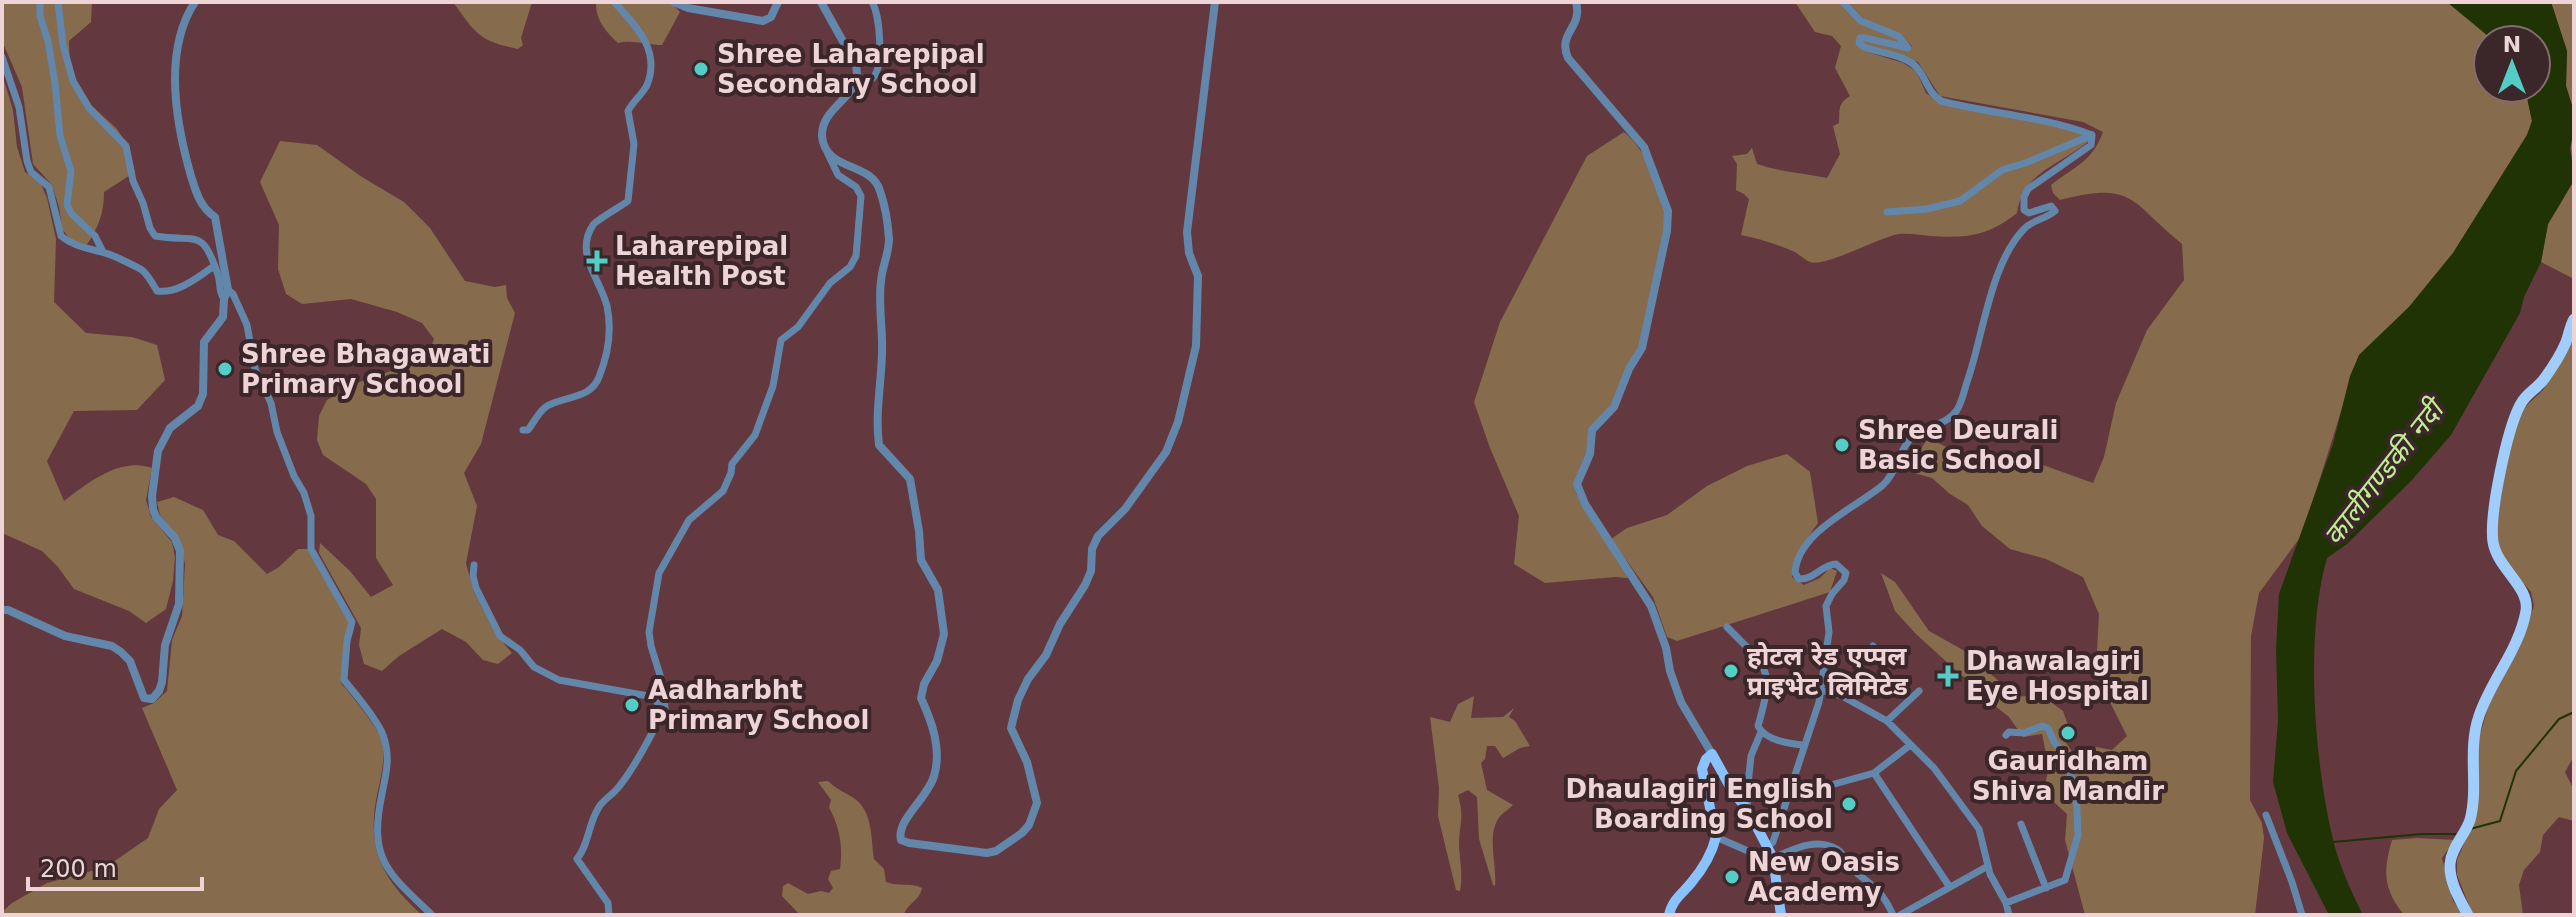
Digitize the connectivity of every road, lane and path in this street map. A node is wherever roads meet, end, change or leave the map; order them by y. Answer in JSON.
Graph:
{"nodes":[{"id":1,"x":40,"y":2,"type":"edge"},
{"id":2,"x":58,"y":2,"type":"edge"},
{"id":3,"x":195,"y":2,"type":"edge"},
{"id":4,"x":614,"y":2,"type":"edge"},
{"id":5,"x":674,"y":2,"type":"edge"},
{"id":6,"x":778,"y":2,"type":"edge"},
{"id":7,"x":821,"y":2,"type":"edge"},
{"id":8,"x":872,"y":2,"type":"edge"},
{"id":9,"x":1215,"y":2,"type":"edge"},
{"id":10,"x":1576,"y":2,"type":"edge"},
{"id":11,"x":1843,"y":2,"type":"edge"},
{"id":12,"x":2,"y":57,"type":"edge"},
{"id":13,"x":855,"y":85,"type":"junction"},
{"id":14,"x":2092,"y":135,"type":"junction"},
{"id":15,"x":828,"y":154,"type":"junction"},
{"id":16,"x":1887,"y":212,"type":"dead end"},
{"id":17,"x":103,"y":252,"type":"junction"},
{"id":18,"x":214,"y":266,"type":"junction"},
{"id":19,"x":226,"y":294,"type":"junction"},
{"id":20,"x":2574,"y":319,"type":"edge"},
{"id":21,"x":523,"y":430,"type":"dead end"},
{"id":22,"x":474,"y":565,"type":"dead end"},
{"id":23,"x":2,"y":610,"type":"edge"},
{"id":24,"x":1727,"y":627,"type":"dead end"},
{"id":25,"x":1873,"y":646,"type":"dead end"},
{"id":26,"x":1821,"y":690,"type":"junction"},
{"id":27,"x":1919,"y":691,"type":"dead end"},
{"id":28,"x":1842,"y":696,"type":"junction"},
{"id":29,"x":662,"y":712,"type":"junction"},
{"id":30,"x":1887,"y":721,"type":"junction"},
{"id":31,"x":1761,"y":732,"type":"junction"},
{"id":32,"x":2006,"y":735,"type":"dead end"},
{"id":33,"x":1803,"y":745,"type":"junction"},
{"id":34,"x":1909,"y":746,"type":"junction"},
{"id":35,"x":1712,"y":754,"type":"junction"},
{"id":36,"x":1874,"y":773,"type":"junction"},
{"id":37,"x":1788,"y":797,"type":"junction"},
{"id":38,"x":1748,"y":810,"type":"junction"},
{"id":39,"x":2266,"y":815,"type":"dead end"},
{"id":40,"x":2021,"y":824,"type":"dead end"},
{"id":41,"x":1716,"y":837,"type":"junction"},
{"id":42,"x":1767,"y":847,"type":"junction"},
{"id":43,"x":1748,"y":851,"type":"dead end"},
{"id":44,"x":1773,"y":858,"type":"junction"},
{"id":45,"x":1988,"y":866,"type":"junction"},
{"id":46,"x":1949,"y":886,"type":"junction"},
{"id":47,"x":2046,"y":888,"type":"junction"},
{"id":48,"x":2006,"y":903,"type":"junction"},
{"id":49,"x":432,"y":915,"type":"edge"},
{"id":50,"x":609,"y":915,"type":"edge"},
{"id":51,"x":1669,"y":915,"type":"edge"},
{"id":52,"x":1781,"y":915,"type":"edge"},
{"id":53,"x":1893,"y":915,"type":"edge"},
{"id":54,"x":1900,"y":915,"type":"edge"},
{"id":55,"x":2009,"y":915,"type":"edge"},
{"id":56,"x":2302,"y":915,"type":"edge"},
{"id":57,"x":2468,"y":915,"type":"edge"}],
"edges":[{"from":1,"to":17,"type":"street"},
{"from":2,"to":18,"type":"street"},
{"from":3,"to":19,"type":"street"},
{"from":4,"to":21,"type":"street"},
{"from":5,"to":6,"type":"street"},
{"from":7,"to":13,"type":"street"},
{"from":8,"to":13,"type":"street"},
{"from":9,"to":15,"type":"street"},
{"from":10,"to":35,"type":"street"},
{"from":11,"to":14,"type":"street"},
{"from":12,"to":17,"type":"street"},
{"from":13,"to":15,"type":"street"},
{"from":14,"to":16,"type":"street"},
{"from":14,"to":26,"type":"street"},
{"from":15,"to":29,"type":"street"},
{"from":17,"to":18,"type":"street"},
{"from":18,"to":19,"type":"street"},
{"from":19,"to":23,"type":"street"},
{"from":19,"to":49,"type":"street"},
{"from":20,"to":57,"type":"highway"},
{"from":22,"to":29,"type":"street"},
{"from":24,"to":31,"type":"street"},
{"from":25,"to":28,"type":"street"},
{"from":26,"to":28,"type":"street"},
{"from":26,"to":33,"type":"street"},
{"from":27,"to":30,"type":"street"},
{"from":28,"to":30,"type":"street"},
{"from":29,"to":50,"type":"street"},
{"from":30,"to":34,"type":"street"},
{"from":31,"to":33,"type":"street"},
{"from":31,"to":38,"type":"street"},
{"from":32,"to":47,"type":"street"},
{"from":33,"to":37,"type":"street"},
{"from":34,"to":36,"type":"street"},
{"from":34,"to":45,"type":"street"},
{"from":35,"to":38,"type":"main road"},
{"from":35,"to":41,"type":"main road"},
{"from":36,"to":37,"type":"street"},
{"from":36,"to":46,"type":"street"},
{"from":37,"to":42,"type":"street"},
{"from":38,"to":42,"type":"main road"},
{"from":39,"to":56,"type":"street"},
{"from":40,"to":47,"type":"street"},
{"from":41,"to":43,"type":"street"},
{"from":41,"to":51,"type":"main road"},
{"from":42,"to":44,"type":"main road"},
{"from":44,"to":52,"type":"main road"},
{"from":44,"to":53,"type":"street"},
{"from":45,"to":46,"type":"street"},
{"from":45,"to":48,"type":"street"},
{"from":46,"to":54,"type":"street"},
{"from":47,"to":48,"type":"street"},
{"from":48,"to":55,"type":"street"}]}
